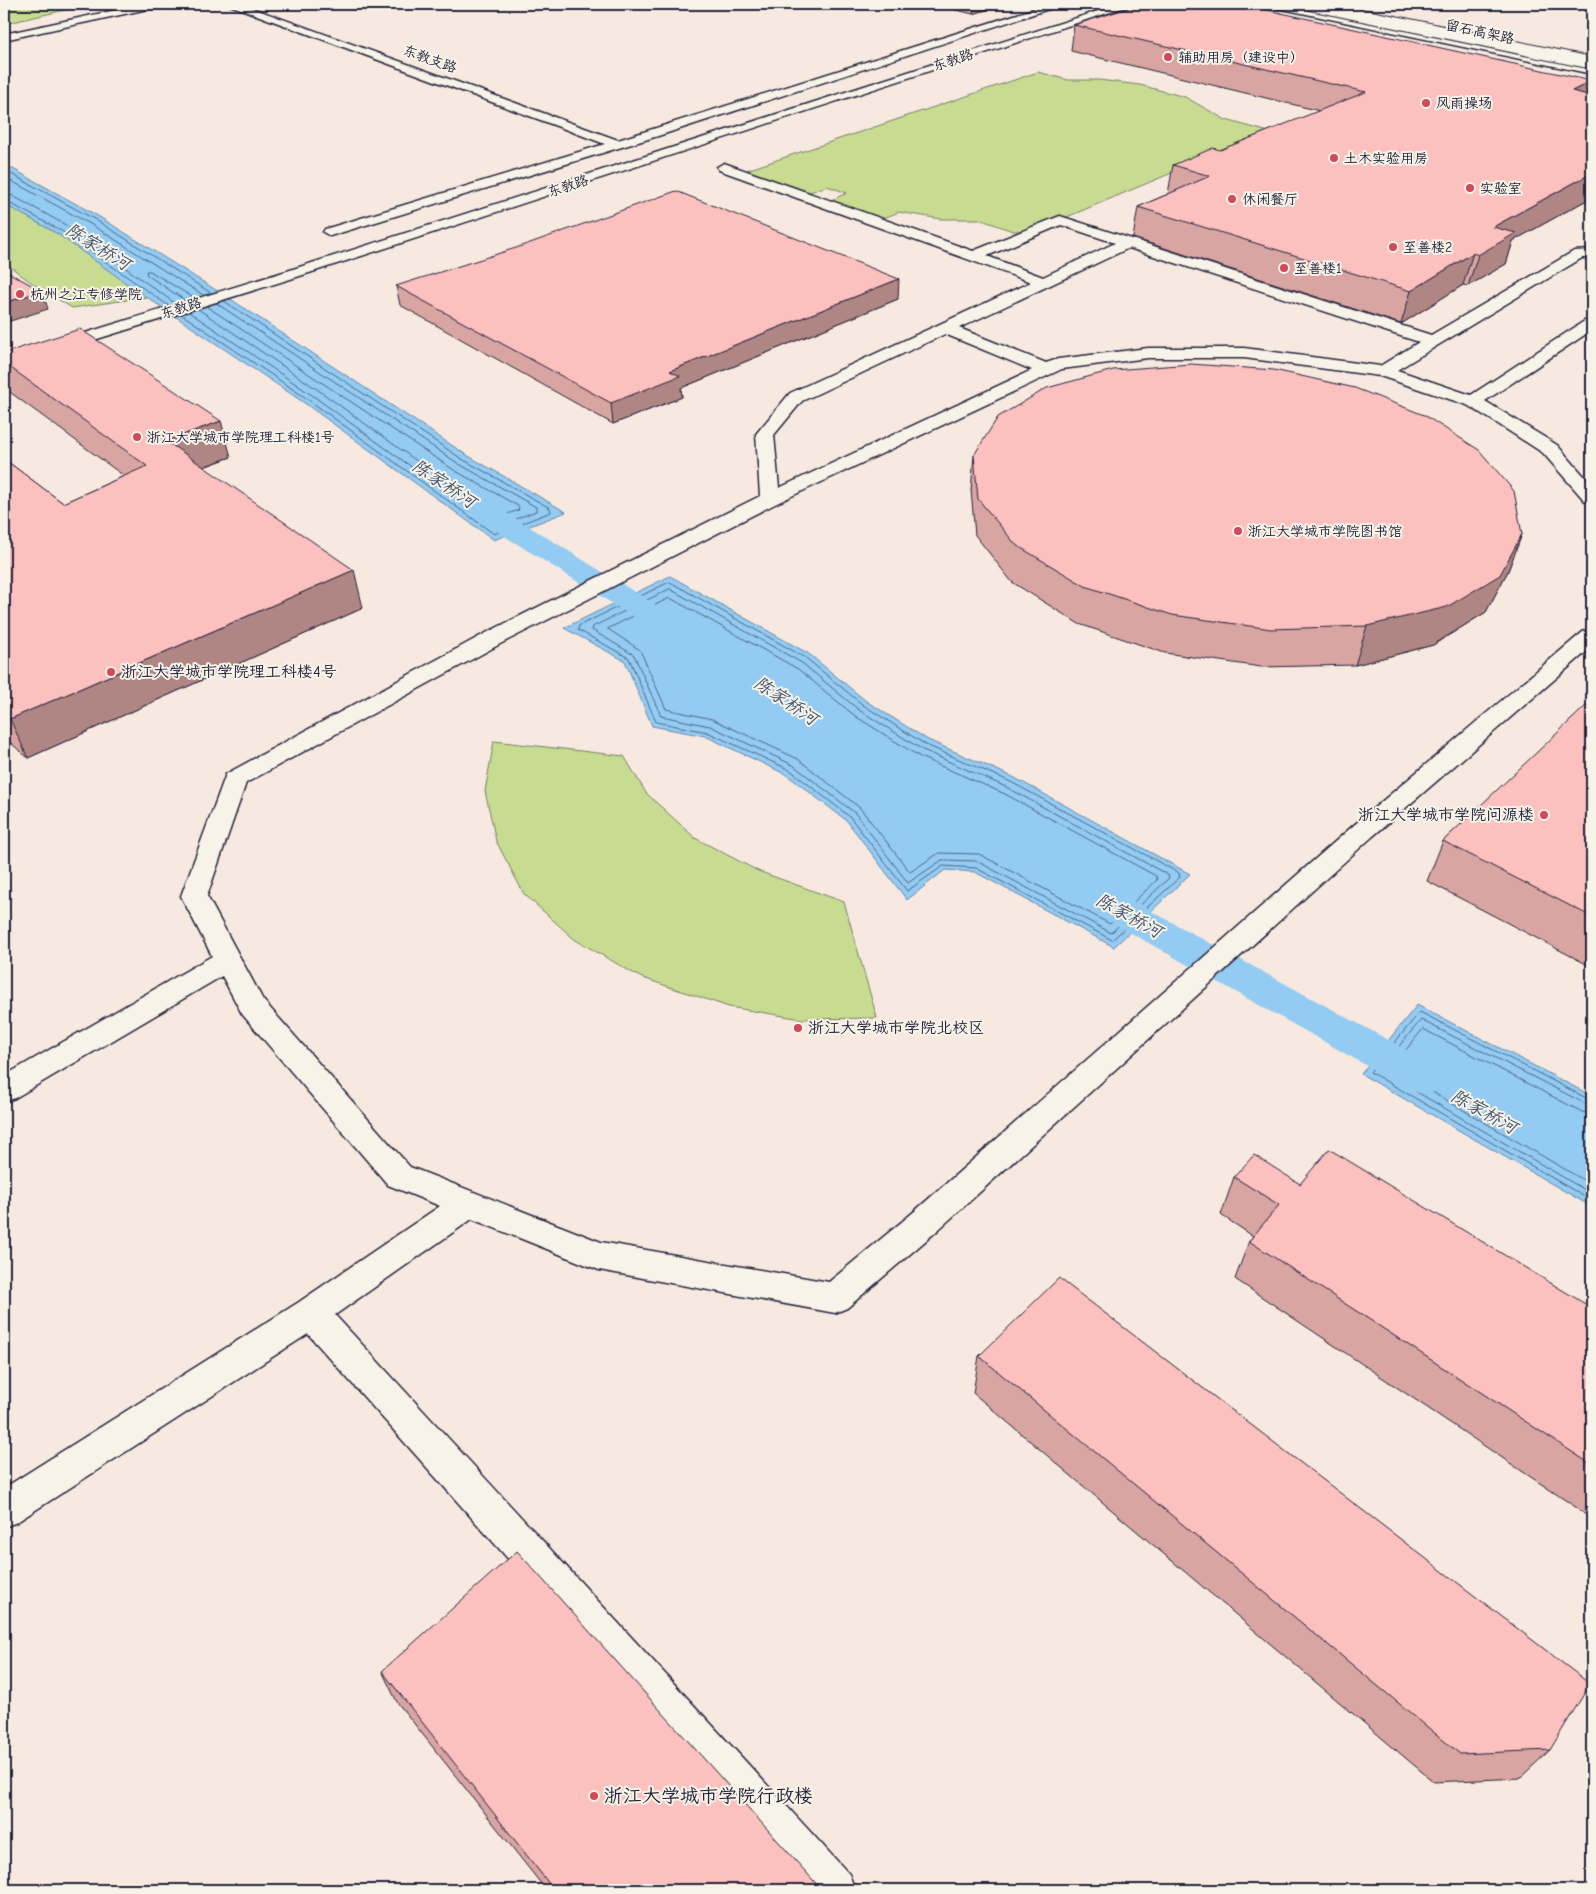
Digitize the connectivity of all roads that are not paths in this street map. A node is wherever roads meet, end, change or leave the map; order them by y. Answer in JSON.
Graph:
{"nodes":[{"id":1,"x":136,"y":4,"type":"edge"},
{"id":2,"x":157,"y":4,"type":"edge"},
{"id":3,"x":232,"y":4,"type":"edge"},
{"id":4,"x":1059,"y":4,"type":"edge"},
{"id":5,"x":1117,"y":4,"type":"edge"},
{"id":6,"x":1130,"y":4,"type":"edge"},
{"id":7,"x":1273,"y":4,"type":"edge"},
{"id":8,"x":1287,"y":4,"type":"edge"},
{"id":9,"x":1309,"y":4,"type":"edge"},
{"id":10,"x":1326,"y":4,"type":"edge"},
{"id":11,"x":1268,"y":14,"type":"edge"},
{"id":12,"x":1443,"y":28,"type":"junction"},
{"id":13,"x":4,"y":32,"type":"edge"},
{"id":14,"x":4,"y":37,"type":"edge"},
{"id":15,"x":1592,"y":62,"type":"edge"},
{"id":16,"x":1592,"y":71,"type":"edge"},
{"id":17,"x":1592,"y":85,"type":"edge"},
{"id":18,"x":1592,"y":92,"type":"edge"},
{"id":19,"x":618,"y":144,"type":"junction"},
{"id":20,"x":724,"y":167,"type":"dead end"},
{"id":21,"x":330,"y":232,"type":"dead end"},
{"id":22,"x":1128,"y":243,"type":"junction"},
{"id":23,"x":1592,"y":254,"type":"edge"},
{"id":24,"x":973,"y":257,"type":"junction"},
{"id":25,"x":289,"y":272,"type":"junction"},
{"id":26,"x":1044,"y":282,"type":"junction"},
{"id":27,"x":1592,"y":323,"type":"edge"},
{"id":28,"x":945,"y":328,"type":"junction"},
{"id":29,"x":89,"y":333,"type":"junction"},
{"id":30,"x":1432,"y":341,"type":"junction"},
{"id":31,"x":4,"y":356,"type":"edge"},
{"id":32,"x":4,"y":363,"type":"edge"},
{"id":33,"x":1045,"y":369,"type":"junction"},
{"id":34,"x":1383,"y":371,"type":"junction"},
{"id":35,"x":1473,"y":401,"type":"junction"},
{"id":36,"x":1592,"y":497,"type":"edge"},
{"id":37,"x":770,"y":500,"type":"junction"},
{"id":38,"x":1592,"y":637,"type":"edge"},
{"id":39,"x":227,"y":960,"type":"junction"},
{"id":40,"x":4,"y":1090,"type":"edge"},
{"id":41,"x":469,"y":1204,"type":"junction"},
{"id":42,"x":311,"y":1313,"type":"junction"},
{"id":43,"x":4,"y":1509,"type":"edge"},
{"id":44,"x":833,"y":1890,"type":"edge"}],
"edges":[{"from":1,"to":13,"type":"main road"},
{"from":2,"to":14,"type":"main road"},
{"from":3,"to":19,"type":"main road","name":"东教支路"},
{"from":4,"to":19,"type":"main road"},
{"from":5,"to":25,"type":"main road","name":"东教路"},
{"from":6,"to":25,"type":"main road","name":"东教路"},
{"from":7,"to":16,"type":"main road","name":"留石高架路"},
{"from":8,"to":12,"type":"main road"},
{"from":9,"to":15,"type":"main road","name":"留石高架路","bridge":true},
{"from":10,"to":12,"type":"main road"},
{"from":11,"to":17,"type":"main road","name":"留石高架路"},
{"from":12,"to":15,"type":"main road"},
{"from":17,"to":18,"type":"main road"},
{"from":19,"to":21,"type":"main road"},
{"from":20,"to":24,"type":"main road"},
{"from":22,"to":24,"type":"main road"},
{"from":22,"to":26,"type":"main road"},
{"from":22,"to":30,"type":"main road"},
{"from":23,"to":30,"type":"main road"},
{"from":24,"to":26,"type":"main road"},
{"from":25,"to":29,"type":"main road","name":"东教路"},
{"from":26,"to":28,"type":"main road"},
{"from":27,"to":35,"type":"main road"},
{"from":28,"to":33,"type":"main road"},
{"from":28,"to":37,"type":"main road"},
{"from":29,"to":31,"type":"main road","name":"东教路"},
{"from":29,"to":32,"type":"main road","name":"东教路"},
{"from":30,"to":34,"type":"main road"},
{"from":33,"to":34,"type":"main road"},
{"from":33,"to":37,"type":"main road"},
{"from":34,"to":35,"type":"main road"},
{"from":35,"to":36,"type":"main road"},
{"from":37,"to":39,"type":"main road"},
{"from":38,"to":41,"type":"main road"},
{"from":39,"to":40,"type":"main road"},
{"from":39,"to":41,"type":"main road"},
{"from":41,"to":42,"type":"main road"},
{"from":42,"to":43,"type":"main road"},
{"from":42,"to":44,"type":"main road"}]}
